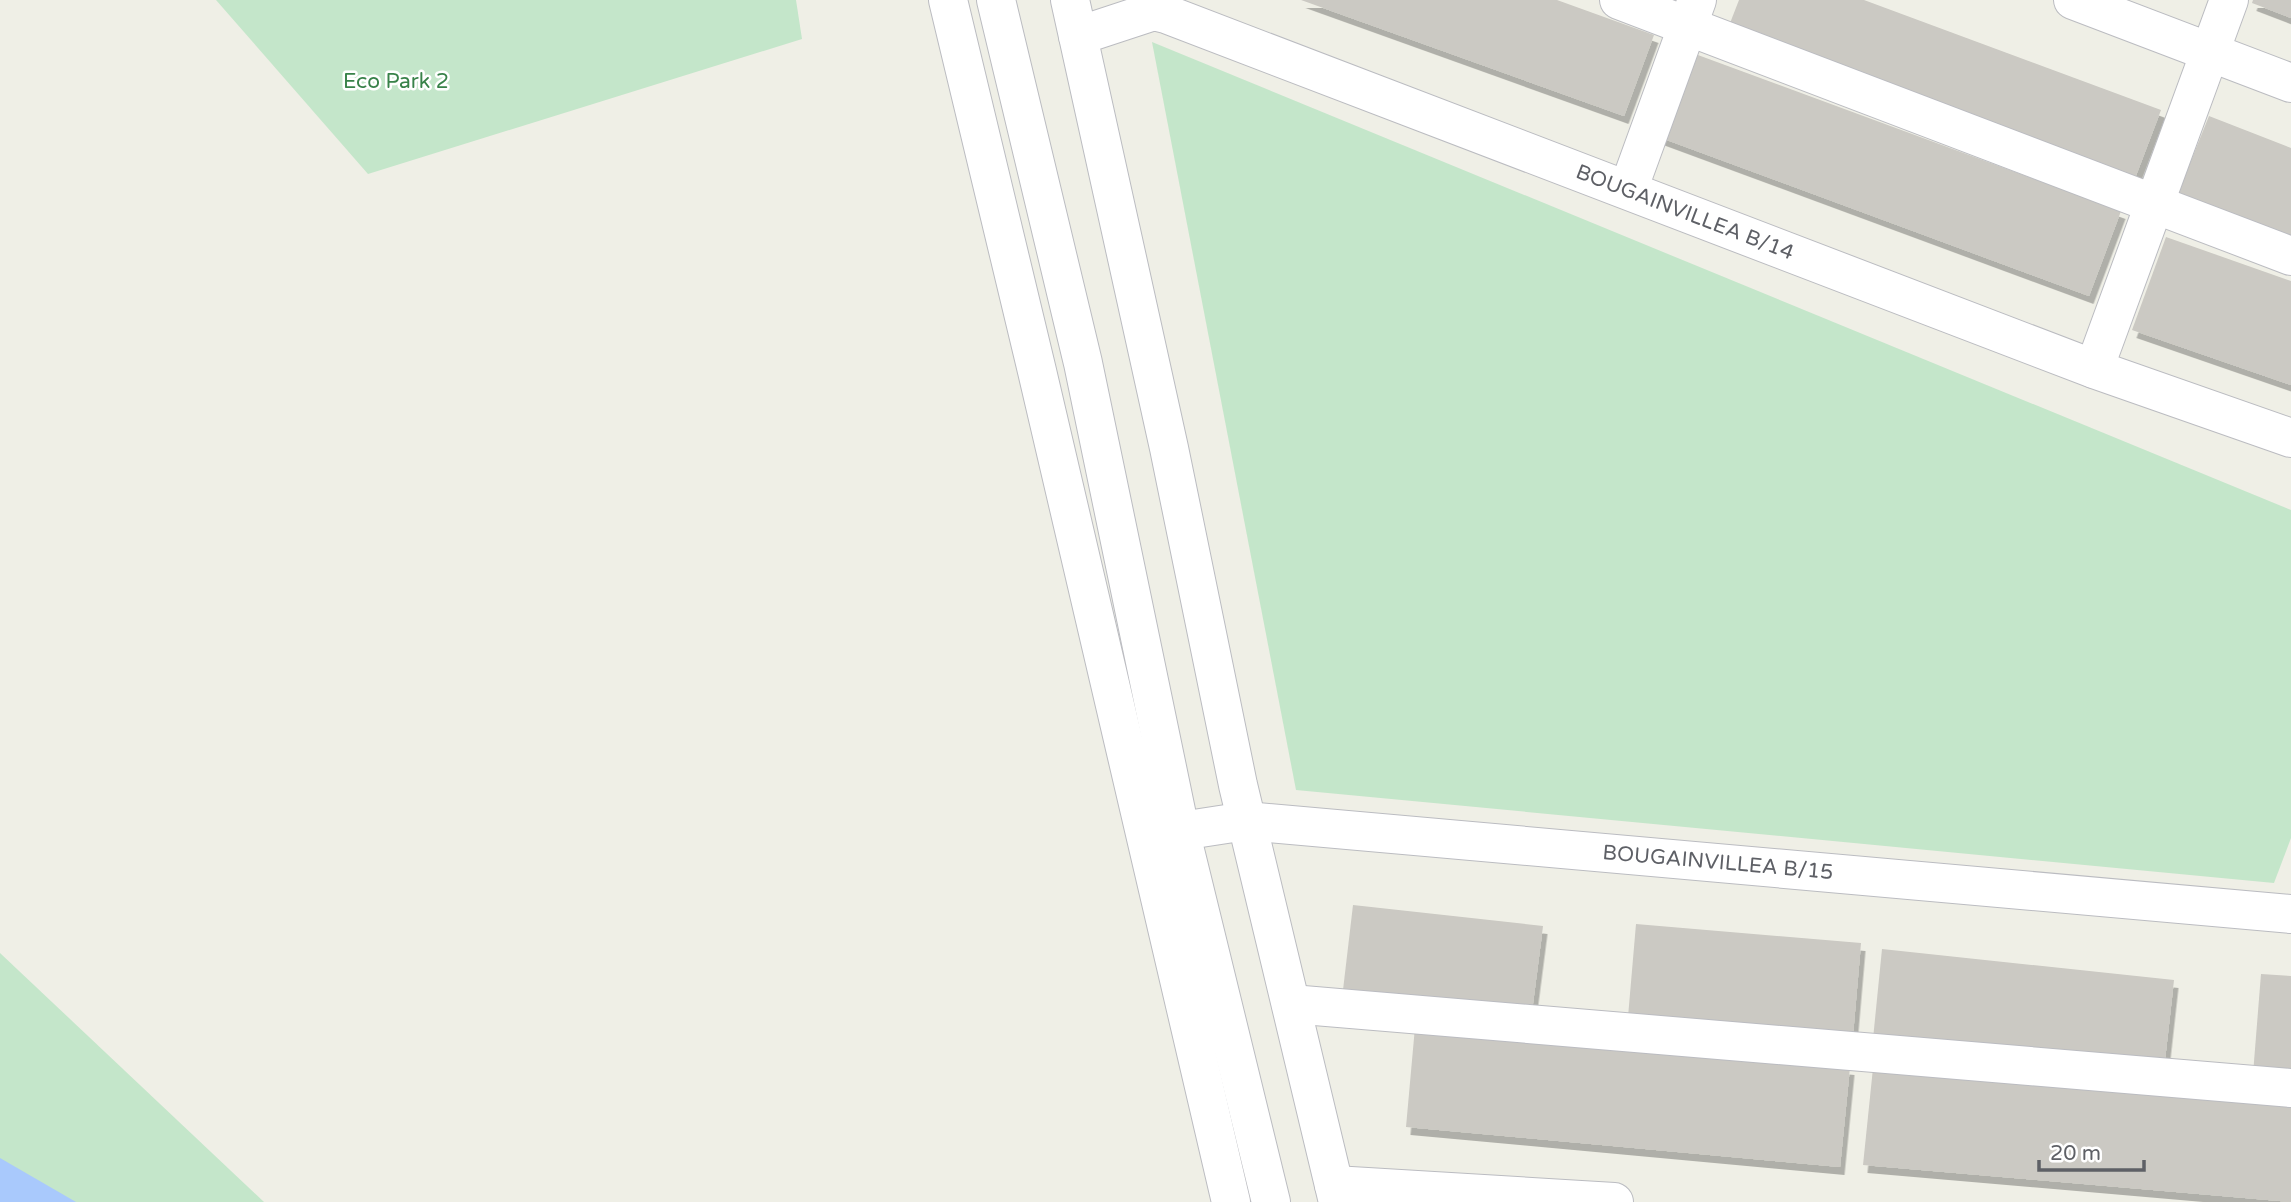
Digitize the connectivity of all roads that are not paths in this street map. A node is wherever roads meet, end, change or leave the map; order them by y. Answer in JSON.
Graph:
{"nodes":[{"id":1,"x":948,"y":0,"type":"edge"},
{"id":2,"x":996,"y":0,"type":"edge"},
{"id":3,"x":1619,"y":0,"type":"edge"},
{"id":4,"x":2073,"y":0,"type":"edge"},
{"id":5,"x":2229,"y":0,"type":"edge"},
{"id":6,"x":1693,"y":13,"type":"edge"},
{"id":7,"x":1074,"y":18,"type":"edge"},
{"id":8,"x":2209,"y":51,"type":"junction"},
{"id":9,"x":2291,"y":83,"type":"edge"},
{"id":10,"x":1628,"y":190,"type":"junction"},
{"id":11,"x":1043,"y":194,"type":"junction"},
{"id":12,"x":2154,"y":203,"type":"junction"},
{"id":13,"x":998,"y":206,"type":"junction"},
{"id":14,"x":2291,"y":256,"type":"edge"},
{"id":15,"x":2094,"y":369,"type":"junction"},
{"id":16,"x":2291,"y":438,"type":"edge"},
{"id":17,"x":1246,"y":821,"type":"junction"},
{"id":18,"x":1163,"y":833,"type":"junction"},
{"id":19,"x":2291,"y":914,"type":"edge"},
{"id":20,"x":1291,"y":1004,"type":"junction"},
{"id":21,"x":2291,"y":1088,"type":"edge"},
{"id":22,"x":1336,"y":1194,"type":"edge"},
{"id":23,"x":1231,"y":1202,"type":"edge"},
{"id":24,"x":1271,"y":1202,"type":"edge"},
{"id":25,"x":1614,"y":1202,"type":"edge"}],
"edges":[{"from":1,"to":13,"type":"street"},
{"from":2,"to":11,"type":"street"},
{"from":3,"to":6,"type":"street"},
{"from":4,"to":8,"type":"street"},
{"from":5,"to":8,"type":"street"},
{"from":6,"to":10,"type":"street"},
{"from":6,"to":12,"type":"street"},
{"from":7,"to":10,"type":"street","name":"BOUGAINVILLEA B/14"},
{"from":7,"to":17,"type":"street"},
{"from":8,"to":9,"type":"street"},
{"from":8,"to":12,"type":"street"},
{"from":10,"to":15,"type":"street","name":"BOUGAINVILLEA B/14"},
{"from":11,"to":13,"type":"street"},
{"from":11,"to":18,"type":"street"},
{"from":12,"to":14,"type":"street"},
{"from":12,"to":15,"type":"street"},
{"from":13,"to":18,"type":"street"},
{"from":15,"to":16,"type":"street","name":"BOUGAINVILLEA B/14"},
{"from":17,"to":18,"type":"street","name":"BOUGAINVILLEA B/15"},
{"from":17,"to":19,"type":"street","name":"BOUGAINVILLEA B/15"},
{"from":17,"to":20,"type":"street"},
{"from":18,"to":23,"type":"street"},
{"from":18,"to":24,"type":"street"},
{"from":20,"to":21,"type":"street"},
{"from":20,"to":22,"type":"street"},
{"from":22,"to":25,"type":"street"}]}
